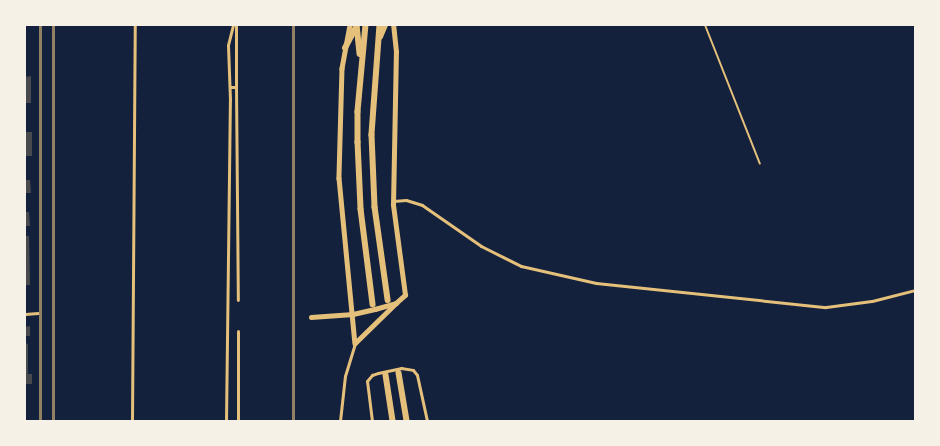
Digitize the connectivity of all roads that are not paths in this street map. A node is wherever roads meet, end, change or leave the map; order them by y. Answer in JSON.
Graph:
{"nodes":[{"id":1,"x":135,"y":25,"type":"edge"},
{"id":2,"x":234,"y":25,"type":"edge"},
{"id":3,"x":350,"y":25,"type":"edge"},
{"id":4,"x":357,"y":25,"type":"edge"},
{"id":5,"x":366,"y":25,"type":"edge"},
{"id":6,"x":380,"y":25,"type":"edge"},
{"id":7,"x":385,"y":25,"type":"edge"},
{"id":8,"x":393,"y":25,"type":"edge"},
{"id":9,"x":705,"y":25,"type":"edge"},
{"id":10,"x":378,"y":44,"type":"junction"},
{"id":11,"x":344,"y":48,"type":"junction"},
{"id":12,"x":361,"y":64,"type":"junction"},
{"id":13,"x":229,"y":87,"type":"junction"},
{"id":14,"x":236,"y":87,"type":"junction"},
{"id":15,"x":760,"y":164,"type":"dead end"},
{"id":16,"x":393,"y":201,"type":"junction"},
{"id":17,"x":915,"y":290,"type":"edge"},
{"id":18,"x":238,"y":300,"type":"dead end"},
{"id":19,"x":388,"y":300,"type":"dead end"},
{"id":20,"x":396,"y":303,"type":"junction"},
{"id":21,"x":373,"y":304,"type":"dead end"},
{"id":22,"x":38,"y":313,"type":"dead end"},
{"id":23,"x":25,"y":314,"type":"edge"},
{"id":24,"x":352,"y":314,"type":"junction"},
{"id":25,"x":311,"y":317,"type":"dead end"},
{"id":26,"x":238,"y":331,"type":"dead end"},
{"id":27,"x":355,"y":343,"type":"junction"},
{"id":28,"x":399,"y":373,"type":"dead end"},
{"id":29,"x":386,"y":375,"type":"dead end"},
{"id":30,"x":132,"y":421,"type":"edge"},
{"id":31,"x":226,"y":421,"type":"edge"},
{"id":32,"x":238,"y":421,"type":"edge"},
{"id":33,"x":340,"y":421,"type":"edge"},
{"id":34,"x":372,"y":421,"type":"edge"},
{"id":35,"x":393,"y":421,"type":"edge"},
{"id":36,"x":407,"y":421,"type":"edge"},
{"id":37,"x":427,"y":421,"type":"edge"}],
"edges":[{"from":1,"to":30,"type":"street"},
{"from":2,"to":13,"type":"street"},
{"from":2,"to":14,"type":"street"},
{"from":3,"to":11,"type":"street"},
{"from":4,"to":11,"type":"highway"},
{"from":4,"to":12,"type":"highway"},
{"from":5,"to":12,"type":"highway"},
{"from":6,"to":10,"type":"highway"},
{"from":7,"to":10,"type":"highway"},
{"from":8,"to":16,"type":"street"},
{"from":9,"to":15,"type":"lane"},
{"from":10,"to":19,"type":"highway"},
{"from":11,"to":24,"type":"street"},
{"from":12,"to":21,"type":"highway"},
{"from":13,"to":14,"type":"street"},
{"from":13,"to":31,"type":"street"},
{"from":14,"to":18,"type":"street"},
{"from":16,"to":17,"type":"street"},
{"from":16,"to":20,"type":"street"},
{"from":20,"to":24,"type":"street"},
{"from":20,"to":27,"type":"street"},
{"from":22,"to":23,"type":"street"},
{"from":24,"to":25,"type":"street"},
{"from":24,"to":27,"type":"street"},
{"from":26,"to":32,"type":"street"},
{"from":27,"to":33,"type":"street"},
{"from":28,"to":36,"type":"highway"},
{"from":29,"to":35,"type":"highway"},
{"from":34,"to":37,"type":"street"}]}
